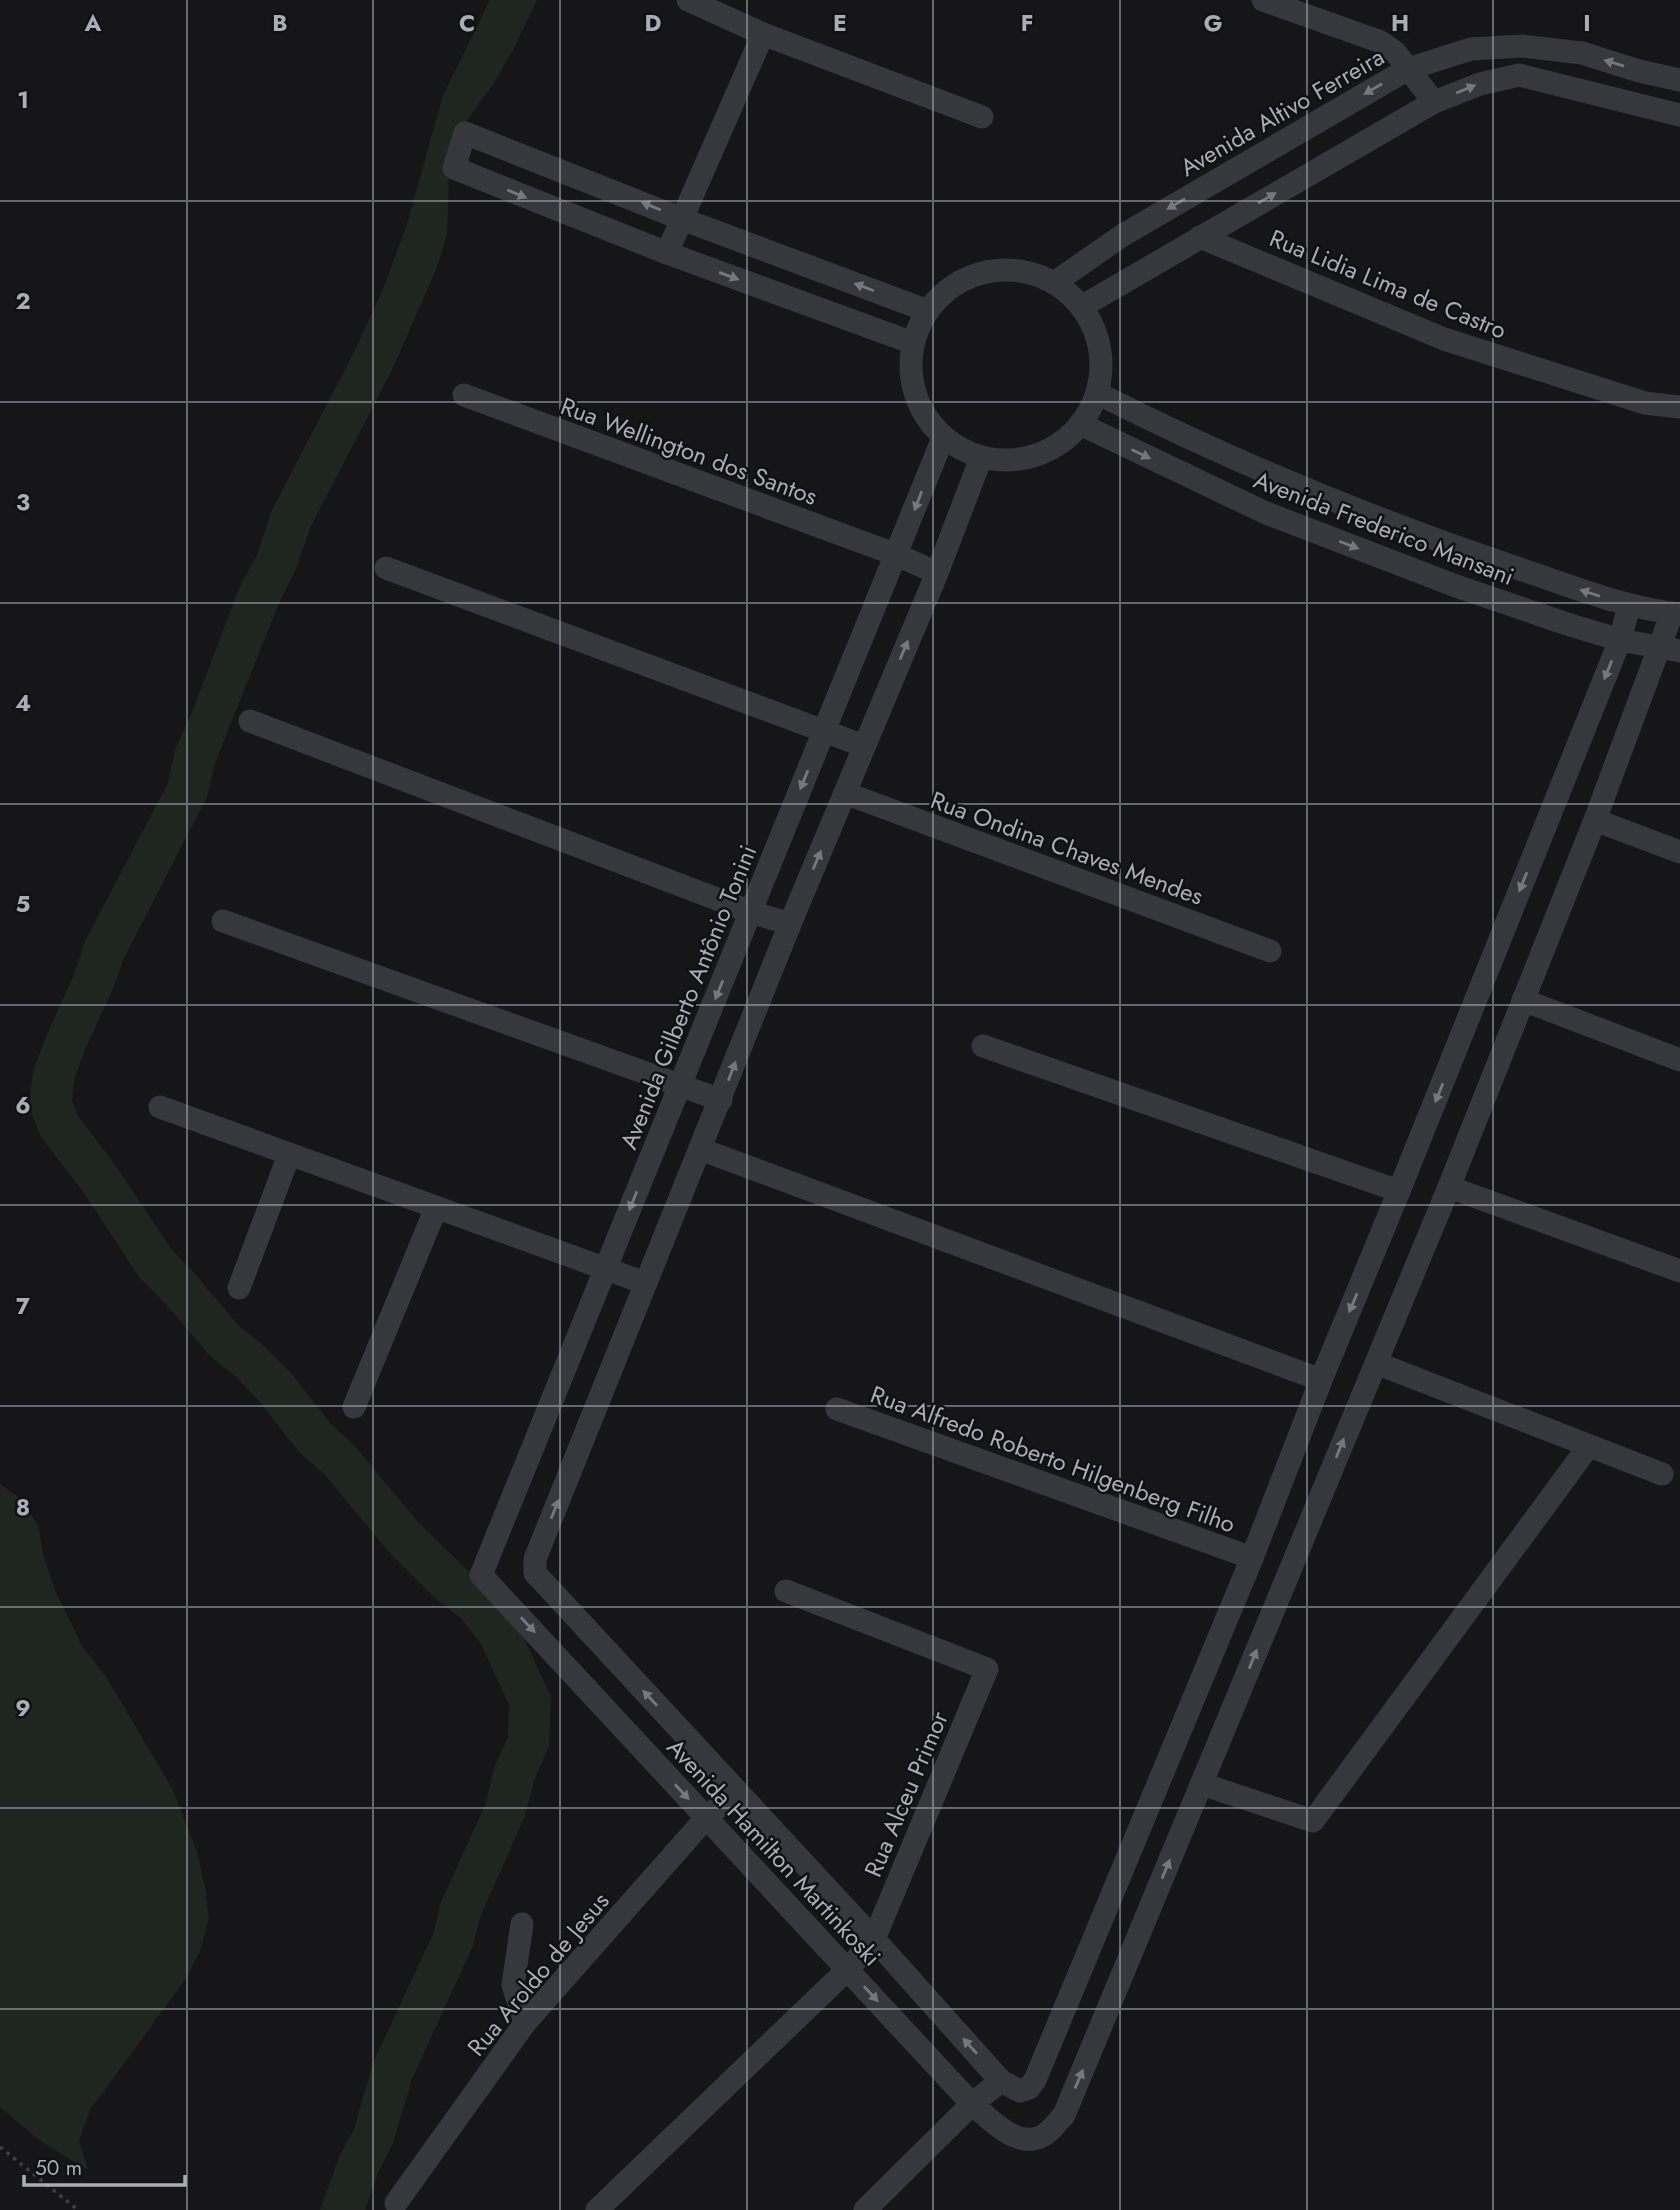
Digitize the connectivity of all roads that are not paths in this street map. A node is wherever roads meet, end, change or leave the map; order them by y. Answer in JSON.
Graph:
{"nodes":[{"id":1,"x":688,"y":0,"type":"edge"},
{"id":2,"x":1263,"y":0,"type":"edge"},
{"id":3,"x":763,"y":34,"type":"junction"},
{"id":4,"x":1408,"y":69,"type":"junction"},
{"id":5,"x":1680,"y":80,"type":"edge"},
{"id":6,"x":1434,"y":102,"type":"junction"},
{"id":7,"x":1680,"y":115,"type":"edge"},
{"id":8,"x":982,"y":117,"type":"dead end"},
{"id":9,"x":682,"y":219,"type":"junction"},
{"id":10,"x":1200,"y":237,"type":"junction"},
{"id":11,"x":667,"y":253,"type":"junction"},
{"id":12,"x":1054,"y":283,"type":"junction"},
{"id":13,"x":1081,"y":307,"type":"junction"},
{"id":14,"x":928,"y":311,"type":"junction"},
{"id":15,"x":914,"y":343,"type":"junction"},
{"id":16,"x":1097,"y":393,"type":"junction"},
{"id":17,"x":464,"y":395,"type":"dead end"},
{"id":18,"x":1680,"y":407,"type":"edge"},
{"id":19,"x":1080,"y":424,"type":"junction"},
{"id":20,"x":943,"y":438,"type":"junction"},
{"id":21,"x":981,"y":458,"type":"junction"},
{"id":22,"x":897,"y":555,"type":"junction"},
{"id":23,"x":386,"y":568,"type":"dead end"},
{"id":24,"x":937,"y":573,"type":"junction"},
{"id":25,"x":1629,"y":606,"type":"junction"},
{"id":26,"x":1676,"y":614,"type":"edge"},
{"id":27,"x":1620,"y":640,"type":"junction"},
{"id":28,"x":1670,"y":649,"type":"edge"},
{"id":29,"x":250,"y":721,"type":"dead end"},
{"id":30,"x":824,"y":731,"type":"junction"},
{"id":31,"x":864,"y":746,"type":"junction"},
{"id":32,"x":845,"y":793,"type":"junction"},
{"id":33,"x":1595,"y":820,"type":"junction"},
{"id":34,"x":1680,"y":852,"type":"edge"},
{"id":35,"x":751,"y":912,"type":"junction"},
{"id":36,"x":223,"y":921,"type":"dead end"},
{"id":37,"x":790,"y":924,"type":"junction"},
{"id":38,"x":1270,"y":951,"type":"dead end"},
{"id":39,"x":1522,"y":1000,"type":"junction"},
{"id":40,"x":983,"y":1046,"type":"dead end"},
{"id":41,"x":1680,"y":1060,"type":"edge"},
{"id":42,"x":680,"y":1087,"type":"junction"},
{"id":43,"x":721,"y":1100,"type":"junction"},
{"id":44,"x":160,"y":1107,"type":"dead end"},
{"id":45,"x":701,"y":1149,"type":"junction"},
{"id":46,"x":289,"y":1155,"type":"junction"},
{"id":47,"x":1449,"y":1187,"type":"junction"},
{"id":48,"x":1399,"y":1191,"type":"junction"},
{"id":49,"x":436,"y":1208,"type":"junction"},
{"id":50,"x":605,"y":1270,"type":"junction"},
{"id":51,"x":1680,"y":1271,"type":"edge"},
{"id":52,"x":645,"y":1283,"type":"junction"},
{"id":53,"x":239,"y":1288,"type":"dead end"},
{"id":54,"x":1376,"y":1363,"type":"junction"},
{"id":55,"x":1321,"y":1380,"type":"junction"},
{"id":56,"x":354,"y":1407,"type":"dead end"},
{"id":57,"x":837,"y":1409,"type":"dead end"},
{"id":58,"x":1588,"y":1447,"type":"junction"},
{"id":59,"x":1662,"y":1474,"type":"dead end"},
{"id":60,"x":1252,"y":1558,"type":"junction"},
{"id":61,"x":481,"y":1575,"type":"joint"},
{"id":62,"x":786,"y":1591,"type":"dead end"},
{"id":63,"x":1202,"y":1784,"type":"junction"},
{"id":64,"x":736,"y":1791,"type":"junction"},
{"id":65,"x":706,"y":1818,"type":"junction"},
{"id":66,"x":522,"y":1924,"type":"dead end"},
{"id":67,"x":874,"y":1939,"type":"junction"},
{"id":68,"x":848,"y":1969,"type":"junction"},
{"id":69,"x":525,"y":2023,"type":"junction"},
{"id":70,"x":1011,"y":2086,"type":"junction"},
{"id":71,"x":972,"y":2104,"type":"junction"},
{"id":72,"x":396,"y":2203,"type":"dead end"},
{"id":73,"x":597,"y":2210,"type":"edge"},
{"id":74,"x":864,"y":2210,"type":"edge"}],
"edges":[{"from":1,"to":3,"type":"street"},
{"from":2,"to":4,"type":"street"},
{"from":3,"to":8,"type":"street"},
{"from":3,"to":9,"type":"street"},
{"from":5,"to":4,"type":"street","name":"Avenida Altivo Ferreira","one_way":true},
{"from":4,"to":6,"type":"street"},
{"from":4,"to":12,"type":"street","name":"Avenida Altivo Ferreira","one_way":true},
{"from":6,"to":7,"type":"street","one_way":true},
{"from":10,"to":6,"type":"street","one_way":true},
{"from":9,"to":11,"type":"street"},
{"from":9,"to":11,"type":"street","one_way":true},
{"from":14,"to":9,"type":"street","one_way":true},
{"from":10,"to":13,"type":"street"},
{"from":10,"to":18,"type":"street","name":"Rua Lidia Lima de Castro"},
{"from":11,"to":15,"type":"street","one_way":true},
{"from":12,"to":13,"type":"street"},
{"from":12,"to":14,"type":"street"},
{"from":13,"to":16,"type":"street"},
{"from":14,"to":15,"type":"street"},
{"from":15,"to":20,"type":"street"},
{"from":16,"to":19,"type":"street"},
{"from":25,"to":16,"type":"street","name":"Avenida Frederico Mansani","one_way":true},
{"from":17,"to":22,"type":"street","name":"Rua Wellington dos Santos"},
{"from":19,"to":21,"type":"street"},
{"from":19,"to":27,"type":"street","name":"Avenida Frederico Mansani","one_way":true},
{"from":20,"to":21,"type":"street"},
{"from":20,"to":22,"type":"street","name":"Avenida Gilberto Antônio Tonini","one_way":true},
{"from":21,"to":24,"type":"street"},
{"from":22,"to":24,"type":"street","name":"Rua Wellington dos Santos"},
{"from":22,"to":30,"type":"street","name":"Avenida Gilberto Antônio Tonini"},
{"from":23,"to":30,"type":"street"},
{"from":31,"to":24,"type":"street","one_way":true},
{"from":25,"to":26,"type":"street","name":"Avenida Frederico Mansani"},
{"from":25,"to":27,"type":"street"},
{"from":26,"to":28,"type":"street"},
{"from":27,"to":28,"type":"street","name":"Avenida Frederico Mansani"},
{"from":27,"to":48,"type":"street","one_way":true},
{"from":28,"to":33,"type":"street"},
{"from":29,"to":35,"type":"street"},
{"from":30,"to":31,"type":"street"},
{"from":30,"to":35,"type":"street","name":"Avenida Gilberto Antônio Tonini","one_way":true},
{"from":31,"to":32,"type":"street"},
{"from":37,"to":32,"type":"street","one_way":true},
{"from":32,"to":38,"type":"street","name":"Rua Ondina Chaves Mendes"},
{"from":33,"to":34,"type":"street"},
{"from":33,"to":39,"type":"street"},
{"from":35,"to":37,"type":"street"},
{"from":35,"to":42,"type":"street","name":"Avenida Gilberto Antônio Tonini","one_way":true},
{"from":36,"to":42,"type":"street"},
{"from":43,"to":37,"type":"street","one_way":true},
{"from":39,"to":41,"type":"street"},
{"from":39,"to":47,"type":"street"},
{"from":40,"to":48,"type":"street"},
{"from":42,"to":43,"type":"street"},
{"from":42,"to":50,"type":"street","name":"Avenida Gilberto Antônio Tonini","one_way":true},
{"from":43,"to":45,"type":"street"},
{"from":44,"to":46,"type":"street"},
{"from":45,"to":52,"type":"street"},
{"from":45,"to":55,"type":"street"},
{"from":46,"to":49,"type":"street"},
{"from":46,"to":53,"type":"street"},
{"from":47,"to":51,"type":"street"},
{"from":47,"to":54,"type":"street"},
{"from":48,"to":55,"type":"street","one_way":true},
{"from":49,"to":50,"type":"street"},
{"from":49,"to":56,"type":"street"},
{"from":50,"to":52,"type":"street"},
{"from":50,"to":61,"type":"street","name":"Avenida Gilberto Antônio Tonini"},
{"from":64,"to":52,"type":"street","name":"Avenida Hamilton Martinkoski","one_way":true},
{"from":54,"to":58,"type":"street"},
{"from":63,"to":54,"type":"street","one_way":true},
{"from":55,"to":60,"type":"street"},
{"from":57,"to":60,"type":"street","name":"Rua Alfredo Roberto Hilgenberg Filho"},
{"from":58,"to":59,"type":"street"},
{"from":58,"to":63,"type":"street"},
{"from":60,"to":70,"type":"street"},
{"from":61,"to":65,"type":"street","name":"Avenida Hamilton Martinkoski","one_way":true},
{"from":62,"to":67,"type":"street","name":"Rua Alceu Primor"},
{"from":71,"to":63,"type":"street","name":"Avenida Hamilton Martinkoski","one_way":true},
{"from":64,"to":65,"type":"street","name":"Rua Aroldo de Jesus"},
{"from":64,"to":67,"type":"street","name":"Avenida Hamilton Martinkoski"},
{"from":65,"to":68,"type":"street","name":"Avenida Hamilton Martinkoski"},
{"from":65,"to":69,"type":"street","name":"Rua Aroldo de Jesus"},
{"from":66,"to":69,"type":"street"},
{"from":67,"to":68,"type":"street","name":"Rua Alceu Primor"},
{"from":70,"to":67,"type":"street","name":"Avenida Hamilton Martinkoski","one_way":true},
{"from":68,"to":71,"type":"street","name":"Avenida Hamilton Martinkoski","one_way":true},
{"from":68,"to":73,"type":"street","name":"Rua Alceu Primor"},
{"from":69,"to":72,"type":"street","name":"Rua Aroldo de Jesus"},
{"from":70,"to":71,"type":"street"},
{"from":71,"to":74,"type":"street"}]}
